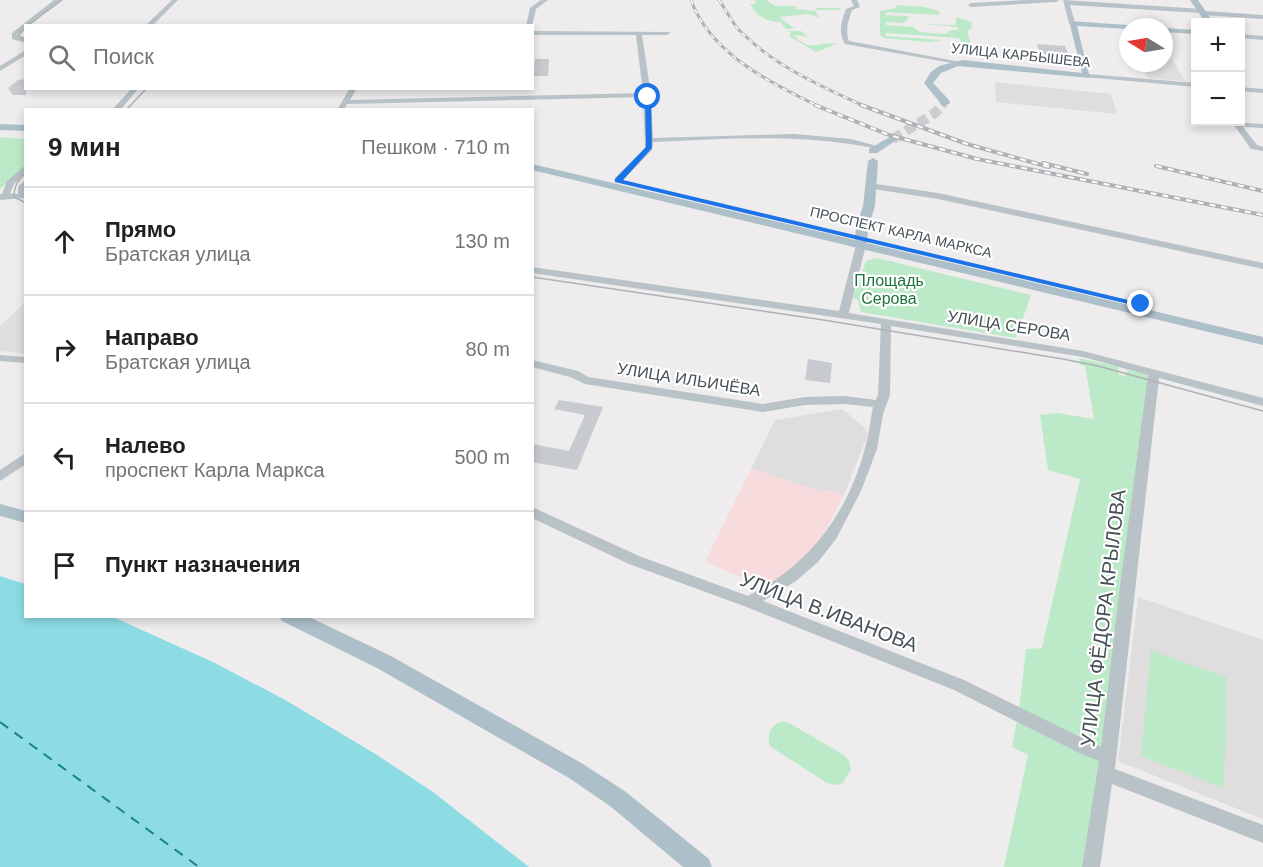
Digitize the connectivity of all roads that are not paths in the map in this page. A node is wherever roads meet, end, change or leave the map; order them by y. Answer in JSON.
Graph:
{"nodes":[{"id":1,"x":58,"y":0,"type":"edge"},
{"id":2,"x":175,"y":0,"type":"edge"},
{"id":3,"x":545,"y":0,"type":"edge"},
{"id":4,"x":854,"y":0,"type":"edge"},
{"id":5,"x":1056,"y":0,"type":"edge"},
{"id":6,"x":1194,"y":0,"type":"edge"},
{"id":7,"x":1067,"y":1,"type":"edge"},
{"id":8,"x":971,"y":5,"type":"dead end"},
{"id":9,"x":1202,"y":12,"type":"junction"},
{"id":10,"x":1263,"y":17,"type":"edge"},
{"id":11,"x":1206,"y":18,"type":"edge"},
{"id":12,"x":1072,"y":23,"type":"junction"},
{"id":13,"x":26,"y":24,"type":"edge"},
{"id":14,"x":150,"y":24,"type":"edge"},
{"id":15,"x":530,"y":24,"type":"edge"},
{"id":16,"x":24,"y":26,"type":"edge"},
{"id":17,"x":1119,"y":26,"type":"edge"},
{"id":18,"x":1173,"y":31,"type":"edge"},
{"id":19,"x":1191,"y":32,"type":"edge"},
{"id":20,"x":534,"y":33,"type":"edge"},
{"id":21,"x":639,"y":33,"type":"junction"},
{"id":22,"x":667,"y":33,"type":"dead end"},
{"id":23,"x":1245,"y":36,"type":"edge"},
{"id":24,"x":1263,"y":38,"type":"edge"},
{"id":25,"x":24,"y":40,"type":"edge"},
{"id":26,"x":24,"y":53,"type":"edge"},
{"id":27,"x":963,"y":63,"type":"junction"},
{"id":28,"x":0,"y":69,"type":"edge"},
{"id":29,"x":1088,"y":76,"type":"junction"},
{"id":30,"x":1191,"y":86,"type":"edge"},
{"id":31,"x":1245,"y":89,"type":"edge"},
{"id":32,"x":134,"y":90,"type":"edge"},
{"id":33,"x":353,"y":90,"type":"edge"},
{"id":34,"x":1263,"y":91,"type":"edge"},
{"id":35,"x":647,"y":95,"type":"junction"},
{"id":36,"x":345,"y":102,"type":"junction"},
{"id":37,"x":945,"y":103,"type":"dead end"},
{"id":38,"x":117,"y":108,"type":"edge"},
{"id":39,"x":341,"y":108,"type":"edge"},
{"id":40,"x":1245,"y":124,"type":"edge"},
{"id":41,"x":1239,"y":126,"type":"edge"},
{"id":42,"x":1263,"y":126,"type":"edge"},
{"id":43,"x":0,"y":129,"type":"edge"},
{"id":44,"x":24,"y":130,"type":"edge"},
{"id":45,"x":894,"y":139,"type":"tunnel mouth"},
{"id":46,"x":649,"y":140,"type":"junction"},
{"id":47,"x":1263,"y":149,"type":"edge"},
{"id":48,"x":874,"y":153,"type":"junction"},
{"id":49,"x":534,"y":162,"type":"edge"},
{"id":50,"x":534,"y":167,"type":"edge"},
{"id":51,"x":24,"y":171,"type":"edge"},
{"id":52,"x":618,"y":180,"type":"junction"},
{"id":53,"x":870,"y":186,"type":"junction"},
{"id":54,"x":24,"y":196,"type":"edge"},
{"id":55,"x":4,"y":197,"type":"edge"},
{"id":56,"x":861,"y":242,"type":"junction"},
{"id":57,"x":1263,"y":266,"type":"edge"},
{"id":58,"x":534,"y":270,"type":"edge"},
{"id":59,"x":1103,"y":299,"type":"junction"},
{"id":60,"x":843,"y":315,"type":"junction"},
{"id":61,"x":886,"y":322,"type":"junction"},
{"id":62,"x":1263,"y":333,"type":"edge"},
{"id":63,"x":1263,"y":341,"type":"edge"},
{"id":64,"x":0,"y":358,"type":"edge"},
{"id":65,"x":24,"y":360,"type":"edge"},
{"id":66,"x":534,"y":364,"type":"edge"},
{"id":67,"x":1154,"y":373,"type":"junction"},
{"id":68,"x":1263,"y":402,"type":"edge"},
{"id":69,"x":879,"y":404,"type":"junction"},
{"id":70,"x":24,"y":458,"type":"edge"},
{"id":71,"x":0,"y":476,"type":"edge"},
{"id":72,"x":0,"y":510,"type":"edge"},
{"id":73,"x":534,"y":514,"type":"edge"},
{"id":74,"x":24,"y":516,"type":"edge"},
{"id":75,"x":749,"y":602,"type":"junction"},
{"id":76,"x":292,"y":618,"type":"edge"},
{"id":77,"x":1106,"y":765,"type":"junction"},
{"id":78,"x":1263,"y":834,"type":"edge"},
{"id":79,"x":701,"y":867,"type":"edge"},
{"id":80,"x":1091,"y":867,"type":"edge"}],
"edges":[{"from":1,"to":13,"type":"street"},
{"from":2,"to":14,"type":"street"},
{"from":3,"to":15,"type":"street"},
{"from":4,"to":27,"type":"street","name":"УЛИЦА КАРБЫШЕВА"},
{"from":5,"to":8,"type":"street"},
{"from":6,"to":9,"type":"main road"},
{"from":7,"to":9,"type":"street"},
{"from":7,"to":12,"type":"street"},
{"from":9,"to":10,"type":"street"},
{"from":9,"to":11,"type":"main road"},
{"from":12,"to":17,"type":"main road"},
{"from":12,"to":29,"type":"main road"},
{"from":16,"to":25,"type":"street"},
{"from":18,"to":19,"type":"main road"},
{"from":20,"to":21,"type":"street"},
{"from":21,"to":22,"type":"street"},
{"from":21,"to":35,"type":"street"},
{"from":23,"to":24,"type":"street"},
{"from":26,"to":28,"type":"street"},
{"from":27,"to":29,"type":"main road","name":"УЛИЦА КАРБЫШЕВА"},
{"from":27,"to":37,"type":"main road"},
{"from":29,"to":30,"type":"street","name":"УЛИЦА КАРБЫШЕВА"},
{"from":31,"to":34,"type":"street"},
{"from":32,"to":38,"type":"street"},
{"from":33,"to":36,"type":"street"},
{"from":35,"to":36,"type":"street"},
{"from":35,"to":46,"type":"street"},
{"from":36,"to":39,"type":"street"},
{"from":40,"to":42,"type":"street"},
{"from":41,"to":47,"type":"street"},
{"from":43,"to":44,"type":"main road"},
{"from":45,"to":48,"type":"main road"},
{"from":46,"to":48,"type":"street"},
{"from":46,"to":52,"type":"street"},
{"from":48,"to":53,"type":"main road"},
{"from":49,"to":52,"type":"main road","name":"ПРОСПЕКТ КАРЛА МАРКСА"},
{"from":50,"to":56,"type":"main road","name":"ПРОСПЕКТ КАРЛА МАРКСА"},
{"from":51,"to":55,"type":"street"},
{"from":52,"to":56,"type":"main road","name":"ПРОСПЕКТ КАРЛА МАРКСА"},
{"from":53,"to":56,"type":"main road"},
{"from":53,"to":57,"type":"street"},
{"from":54,"to":55,"type":"street"},
{"from":56,"to":59,"type":"main road","name":"ПРОСПЕКТ КАРЛА МАРКСА"},
{"from":56,"to":60,"type":"street"},
{"from":58,"to":60,"type":"street","name":"УЛИЦА СЕРОВА"},
{"from":59,"to":62,"type":"main road","name":"ПРОСПЕКТ КАРЛА МАРКСА"},
{"from":59,"to":63,"type":"main road","name":"ПРОСПЕКТ КАРЛА МАРКСА"},
{"from":60,"to":61,"type":"street","name":"УЛИЦА СЕРОВА"},
{"from":61,"to":67,"type":"street","name":"УЛИЦА СЕРОВА"},
{"from":61,"to":69,"type":"street"},
{"from":64,"to":65,"type":"street"},
{"from":66,"to":69,"type":"street","name":"УЛИЦА ИЛЬИЧЁВА"},
{"from":67,"to":68,"type":"street","name":"УЛИЦА СЕРОВА"},
{"from":67,"to":77,"type":"street","name":"УЛИЦА ФЁДОРА КРЫЛОВА"},
{"from":69,"to":75,"type":"street"},
{"from":70,"to":71,"type":"street"},
{"from":72,"to":74,"type":"main road"},
{"from":73,"to":75,"type":"street","name":"УЛИЦА В.ИВАНОВА"},
{"from":75,"to":77,"type":"street","name":"УЛИЦА В.ИВАНОВА"},
{"from":76,"to":79,"type":"main road"},
{"from":77,"to":78,"type":"street","name":"УЛИЦА В.ИВАНОВА"},
{"from":77,"to":80,"type":"street","name":"УЛИЦА ФЁДОРА КРЫЛОВА"}]}
